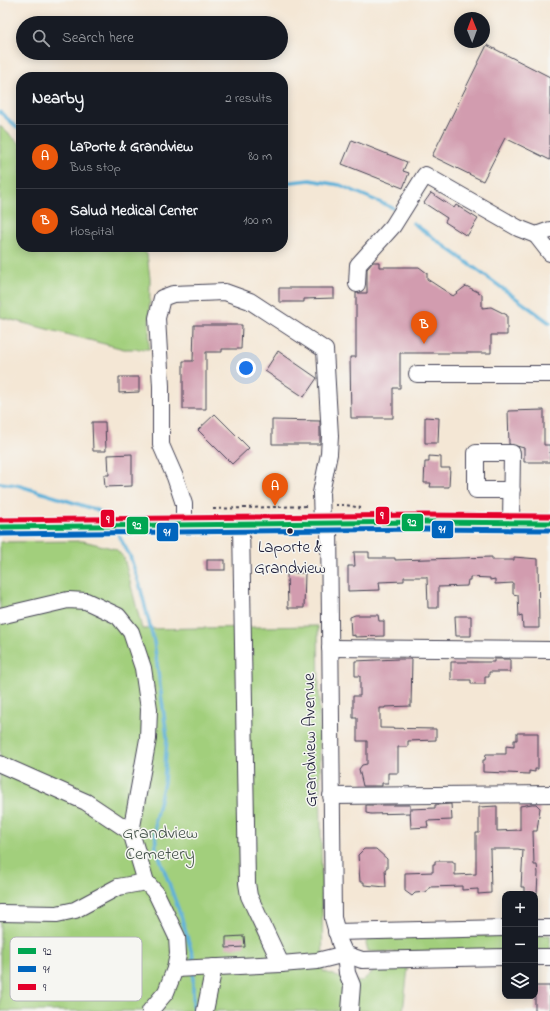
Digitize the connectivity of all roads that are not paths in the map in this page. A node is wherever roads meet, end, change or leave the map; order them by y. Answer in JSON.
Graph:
{"nodes":[{"id":1,"x":543,"y":233,"type":"edge"},
{"id":2,"x":550,"y":253,"type":"edge"},
{"id":3,"x":357,"y":284,"type":"dead end"},
{"id":4,"x":417,"y":374,"type":"dead end"},
{"id":5,"x":550,"y":374,"type":"edge"},
{"id":6,"x":512,"y":490,"type":"junction"},
{"id":7,"x":326,"y":523,"type":"junction"},
{"id":8,"x":512,"y":523,"type":"junction"},
{"id":9,"x":550,"y":523,"type":"edge"},
{"id":10,"x":241,"y":525,"type":"junction"},
{"id":11,"x":184,"y":526,"type":"junction"},
{"id":12,"x":0,"y":527,"type":"edge"},
{"id":13,"x":0,"y":616,"type":"edge"},
{"id":14,"x":330,"y":648,"type":"junction"},
{"id":15,"x":550,"y":650,"type":"edge"},
{"id":16,"x":0,"y":764,"type":"edge"},
{"id":17,"x":550,"y":794,"type":"edge"},
{"id":18,"x":331,"y":796,"type":"junction"},
{"id":19,"x":131,"y":832,"type":"junction"},
{"id":20,"x":146,"y":882,"type":"junction"},
{"id":21,"x":0,"y":913,"type":"edge"},
{"id":22,"x":502,"y":928,"type":"edge"},
{"id":23,"x":538,"y":928,"type":"edge"},
{"id":24,"x":550,"y":928,"type":"edge"},
{"id":25,"x":336,"y":932,"type":"junction"},
{"id":26,"x":345,"y":954,"type":"junction"},
{"id":27,"x":502,"y":957,"type":"edge"},
{"id":28,"x":538,"y":957,"type":"edge"},
{"id":29,"x":550,"y":957,"type":"edge"},
{"id":30,"x":281,"y":964,"type":"junction"},
{"id":31,"x":208,"y":967,"type":"junction"},
{"id":32,"x":180,"y":968,"type":"junction"},
{"id":33,"x":166,"y":992,"type":"junction"},
{"id":34,"x":150,"y":1011,"type":"edge"},
{"id":35,"x":165,"y":1011,"type":"edge"},
{"id":36,"x":205,"y":1011,"type":"edge"},
{"id":37,"x":350,"y":1011,"type":"edge"}],
"edges":[{"from":1,"to":2,"type":"street"},
{"from":1,"to":3,"type":"street"},
{"from":4,"to":5,"type":"street"},
{"from":6,"to":6,"type":"street"},
{"from":6,"to":8,"type":"street"},
{"from":7,"to":8,"type":"street"},
{"from":7,"to":10,"type":"street"},
{"from":7,"to":11,"type":"street","name":"Grandview Avenue"},
{"from":7,"to":14,"type":"street","name":"Grandview Avenue"},
{"from":8,"to":9,"type":"street"},
{"from":10,"to":11,"type":"street"},
{"from":10,"to":30,"type":"street"},
{"from":11,"to":12,"type":"street"},
{"from":13,"to":19,"type":"street"},
{"from":14,"to":15,"type":"street"},
{"from":14,"to":18,"type":"street","name":"Grandview Avenue"},
{"from":16,"to":19,"type":"street"},
{"from":17,"to":18,"type":"street"},
{"from":18,"to":25,"type":"street","name":"Grandview Avenue"},
{"from":19,"to":20,"type":"street"},
{"from":20,"to":21,"type":"street"},
{"from":20,"to":32,"type":"street"},
{"from":22,"to":25,"type":"street"},
{"from":23,"to":24,"type":"street"},
{"from":25,"to":26,"type":"street","name":"Grandview Avenue"},
{"from":26,"to":27,"type":"street"},
{"from":26,"to":30,"type":"street"},
{"from":26,"to":37,"type":"street","name":"Grandview Avenue"},
{"from":28,"to":29,"type":"street"},
{"from":30,"to":31,"type":"street"},
{"from":31,"to":32,"type":"street"},
{"from":31,"to":36,"type":"street"},
{"from":32,"to":33,"type":"street"},
{"from":33,"to":34,"type":"street"},
{"from":33,"to":35,"type":"street"}]}
